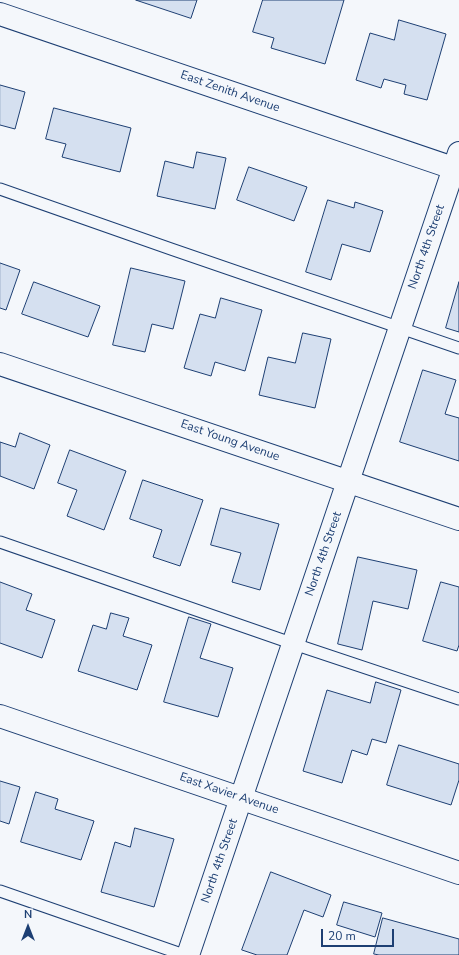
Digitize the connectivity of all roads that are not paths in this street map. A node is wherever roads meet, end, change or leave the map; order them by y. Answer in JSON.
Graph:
{"nodes":[{"id":1,"x":0,"y":14,"type":"edge"},
{"id":2,"x":457,"y":164,"type":"edge"},
{"id":3,"x":0,"y":189,"type":"edge"},
{"id":4,"x":400,"y":328,"type":"junction"},
{"id":5,"x":459,"y":348,"type":"edge"},
{"id":6,"x":0,"y":364,"type":"edge"},
{"id":7,"x":349,"y":481,"type":"junction"},
{"id":8,"x":459,"y":519,"type":"edge"},
{"id":9,"x":0,"y":542,"type":"edge"},
{"id":10,"x":294,"y":644,"type":"junction"},
{"id":11,"x":459,"y":699,"type":"edge"},
{"id":12,"x":0,"y":716,"type":"edge"},
{"id":13,"x":241,"y":798,"type":"junction"},
{"id":14,"x":459,"y":873,"type":"edge"},
{"id":15,"x":0,"y":891,"type":"edge"},
{"id":16,"x":184,"y":955,"type":"edge"},
{"id":17,"x":188,"y":955,"type":"edge"}],
"edges":[{"from":1,"to":2,"type":"street","name":"East Zenith Avenue"},
{"from":2,"to":4,"type":"street","name":"North 4th Street"},
{"from":3,"to":4,"type":"lane"},
{"from":4,"to":5,"type":"lane"},
{"from":4,"to":7,"type":"street","name":"North 4th Street"},
{"from":6,"to":7,"type":"street","name":"East Young Avenue"},
{"from":7,"to":8,"type":"street","name":"East Young Avenue"},
{"from":7,"to":10,"type":"street","name":"North 4th Street"},
{"from":9,"to":10,"type":"lane"},
{"from":10,"to":11,"type":"lane"},
{"from":10,"to":13,"type":"street","name":"North 4th Street"},
{"from":12,"to":13,"type":"street","name":"East Xavier Avenue"},
{"from":13,"to":14,"type":"street","name":"East Xavier Avenue"},
{"from":13,"to":17,"type":"street","name":"North 4th Street"},
{"from":15,"to":16,"type":"lane"}]}
